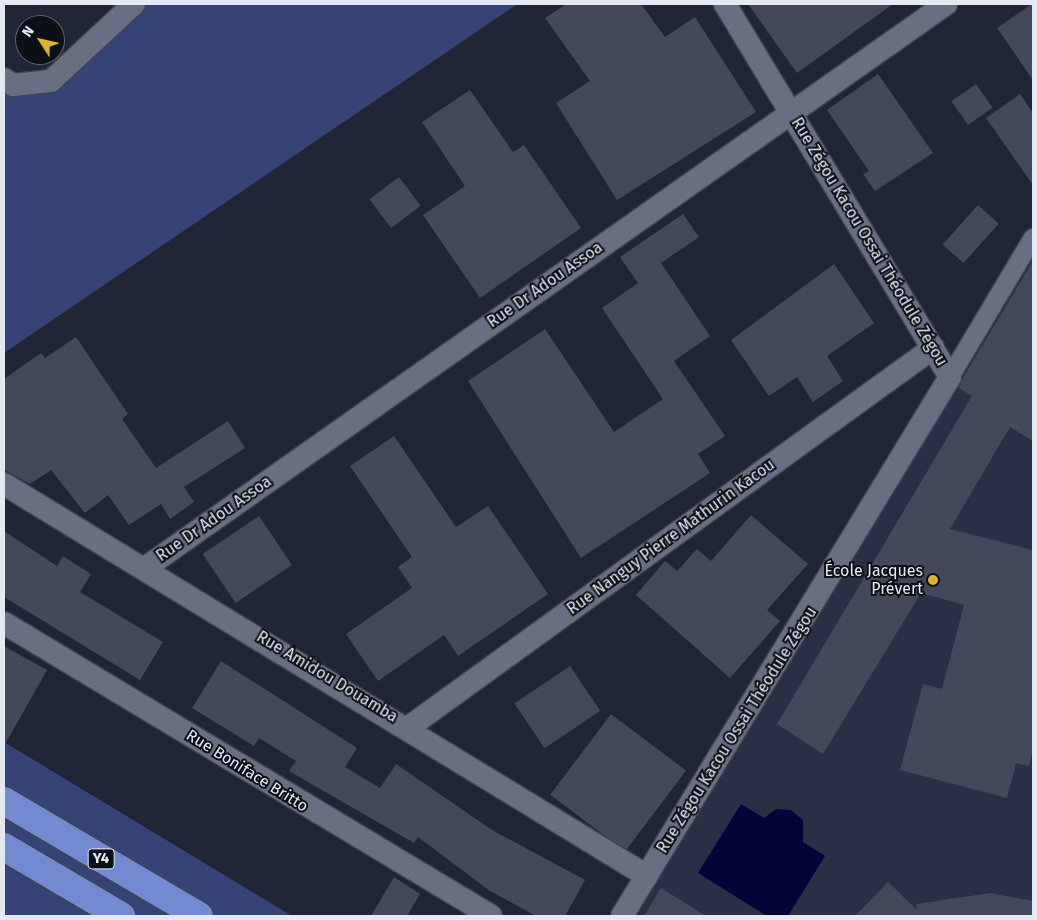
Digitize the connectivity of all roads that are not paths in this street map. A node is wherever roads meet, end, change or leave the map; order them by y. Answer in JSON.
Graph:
{"nodes":[{"id":1,"x":134,"y":4,"type":"edge"},
{"id":2,"x":725,"y":4,"type":"edge"},
{"id":3,"x":946,"y":4,"type":"edge"},
{"id":4,"x":4,"y":79,"type":"edge"},
{"id":5,"x":791,"y":112,"type":"junction"},
{"id":6,"x":1033,"y":238,"type":"edge"},
{"id":7,"x":933,"y":348,"type":"junction"},
{"id":8,"x":950,"y":377,"type":"junction"},
{"id":9,"x":4,"y":484,"type":"edge"},
{"id":10,"x":144,"y":568,"type":"junction"},
{"id":11,"x":4,"y":624,"type":"edge"},
{"id":12,"x":409,"y":727,"type":"junction"},
{"id":13,"x":4,"y":801,"type":"edge"},
{"id":14,"x":4,"y":847,"type":"edge"},
{"id":15,"x":647,"y":876,"type":"junction"},
{"id":16,"x":121,"y":916,"type":"edge"},
{"id":17,"x":199,"y":916,"type":"edge"},
{"id":18,"x":491,"y":916,"type":"edge"},
{"id":19,"x":622,"y":916,"type":"edge"}],
"edges":[{"from":1,"to":4,"type":"street"},
{"from":2,"to":5,"type":"street","name":"Rue Zégou Kacou Ossai Théodule Zégou"},
{"from":3,"to":5,"type":"street","name":"Rue Dr Adou Assoa"},
{"from":5,"to":7,"type":"street","name":"Rue Zégou Kacou Ossai Théodule Zégou"},
{"from":5,"to":10,"type":"street","name":"Rue Dr Adou Assoa"},
{"from":6,"to":8,"type":"street"},
{"from":7,"to":8,"type":"street","name":"Rue Zégou Kacou Ossai Théodule Zégou"},
{"from":7,"to":12,"type":"street","name":"Rue Nanguy Pierre Mathurin Kacou"},
{"from":8,"to":15,"type":"street","name":"Rue Zégou Kacou Ossai Théodule Zégou"},
{"from":9,"to":10,"type":"street","name":"Rue Amidou Douamba"},
{"from":10,"to":12,"type":"street","name":"Rue Amidou Douamba"},
{"from":11,"to":18,"type":"street","name":"Rue Boniface Britto"},
{"from":12,"to":15,"type":"street","name":"Rue Amidou Douamba"},
{"from":13,"to":17,"type":"highway","number":"Y4"},
{"from":14,"to":16,"type":"highway","number":"Y4"},
{"from":15,"to":19,"type":"street","name":"Rue Zégou Kacou Ossai Théodule Zégou"}]}
